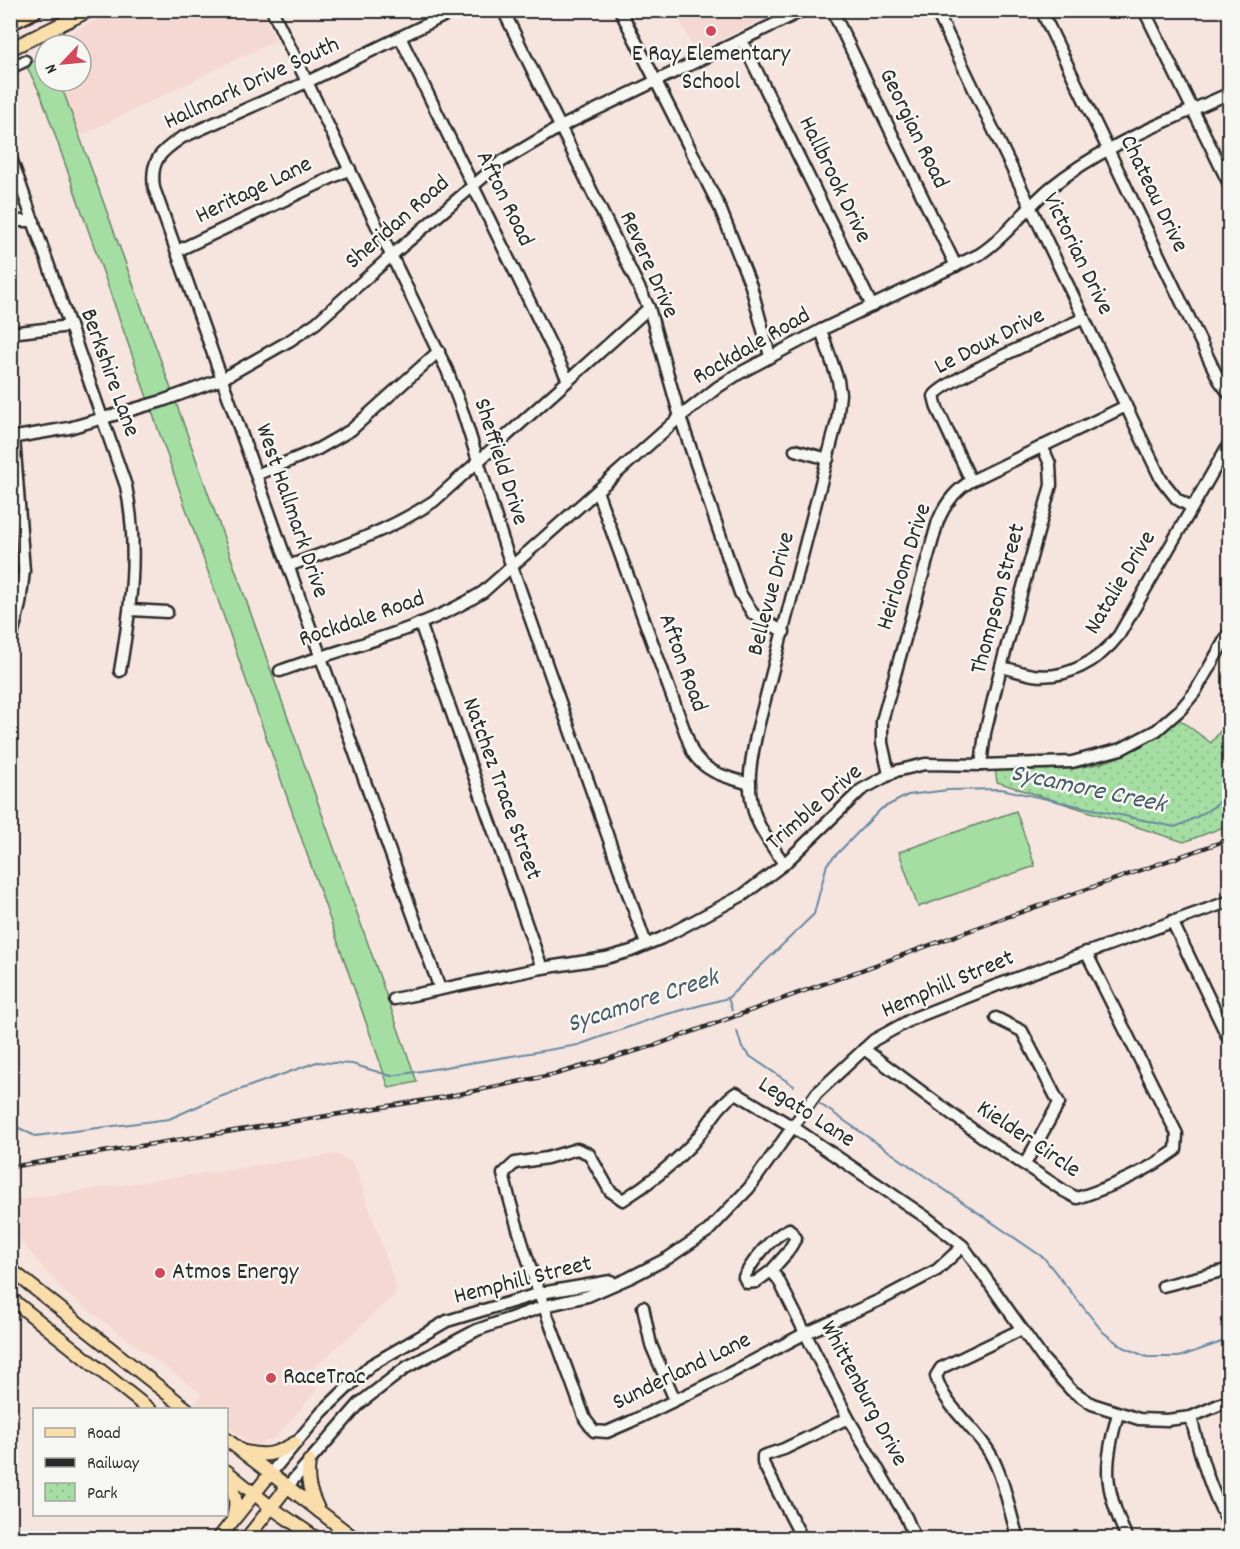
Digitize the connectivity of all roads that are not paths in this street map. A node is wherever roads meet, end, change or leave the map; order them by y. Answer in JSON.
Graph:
{"nodes":[{"id":1,"x":34,"y":10,"type":"edge"},
{"id":2,"x":90,"y":10,"type":"edge"},
{"id":3,"x":272,"y":10,"type":"edge"},
{"id":4,"x":456,"y":10,"type":"edge"},
{"id":5,"x":503,"y":10,"type":"edge"},
{"id":6,"x":620,"y":10,"type":"edge"},
{"id":7,"x":804,"y":10,"type":"edge"},
{"id":8,"x":832,"y":10,"type":"edge"},
{"id":9,"x":936,"y":10,"type":"edge"},
{"id":10,"x":1041,"y":10,"type":"edge"},
{"id":11,"x":1144,"y":10,"type":"edge"},
{"id":12,"x":10,"y":22,"type":"edge"},
{"id":13,"x":400,"y":37,"type":"junction"},
{"id":14,"x":742,"y":40,"type":"junction"},
{"id":15,"x":10,"y":49,"type":"edge"},
{"id":16,"x":25,"y":61,"type":"dead end"},
{"id":17,"x":10,"y":68,"type":"edge"},
{"id":18,"x":307,"y":82,"type":"junction"},
{"id":19,"x":655,"y":83,"type":"junction"},
{"id":20,"x":1230,"y":93,"type":"edge"},
{"id":21,"x":1193,"y":110,"type":"junction"},
{"id":22,"x":561,"y":127,"type":"junction"},
{"id":23,"x":164,"y":149,"type":"joint"},
{"id":24,"x":1108,"y":150,"type":"junction"},
{"id":25,"x":10,"y":155,"type":"edge"},
{"id":26,"x":350,"y":168,"type":"junction"},
{"id":27,"x":473,"y":185,"type":"junction"},
{"id":28,"x":1230,"y":186,"type":"edge"},
{"id":29,"x":1031,"y":206,"type":"junction"},
{"id":30,"x":10,"y":221,"type":"edge"},
{"id":31,"x":34,"y":221,"type":"junction"},
{"id":32,"x":177,"y":251,"type":"junction"},
{"id":33,"x":392,"y":255,"type":"junction"},
{"id":34,"x":956,"y":266,"type":"junction"},
{"id":35,"x":872,"y":306,"type":"junction"},
{"id":36,"x":649,"y":308,"type":"junction"},
{"id":37,"x":1084,"y":318,"type":"junction"},
{"id":38,"x":70,"y":326,"type":"junction"},
{"id":39,"x":821,"y":330,"type":"junction"},
{"id":40,"x":10,"y":333,"type":"edge"},
{"id":41,"x":439,"y":351,"type":"junction"},
{"id":42,"x":770,"y":356,"type":"junction"},
{"id":43,"x":222,"y":379,"type":"junction"},
{"id":44,"x":568,"y":380,"type":"junction"},
{"id":45,"x":1230,"y":395,"type":"edge"},
{"id":46,"x":1126,"y":406,"type":"junction"},
{"id":47,"x":680,"y":417,"type":"junction"},
{"id":48,"x":104,"y":419,"type":"junction"},
{"id":49,"x":12,"y":438,"type":"edge"},
{"id":50,"x":1230,"y":442,"type":"edge"},
{"id":51,"x":1042,"y":446,"type":"junction"},
{"id":52,"x":795,"y":450,"type":"dead end"},
{"id":53,"x":828,"y":459,"type":"junction"},
{"id":54,"x":478,"y":461,"type":"junction"},
{"id":55,"x":256,"y":475,"type":"junction"},
{"id":56,"x":970,"y":481,"type":"junction"},
{"id":57,"x":597,"y":491,"type":"junction"},
{"id":58,"x":1191,"y":507,"type":"junction"},
{"id":59,"x":288,"y":566,"type":"junction"},
{"id":60,"x":512,"y":566,"type":"junction"},
{"id":61,"x":131,"y":610,"type":"junction"},
{"id":62,"x":167,"y":612,"type":"dead end"},
{"id":63,"x":420,"y":623,"type":"junction"},
{"id":64,"x":1230,"y":630,"type":"edge"},
{"id":65,"x":784,"y":632,"type":"junction"},
{"id":66,"x":11,"y":640,"type":"edge"},
{"id":67,"x":320,"y":657,"type":"junction"},
{"id":68,"x":1001,"y":667,"type":"junction"},
{"id":69,"x":120,"y":671,"type":"dead end"},
{"id":70,"x":280,"y":671,"type":"dead end"},
{"id":71,"x":981,"y":765,"type":"junction"},
{"id":72,"x":889,"y":774,"type":"junction"},
{"id":73,"x":750,"y":784,"type":"junction"},
{"id":74,"x":784,"y":864,"type":"junction"},
{"id":75,"x":1230,"y":901,"type":"edge"},
{"id":76,"x":1172,"y":921,"type":"junction"},
{"id":77,"x":646,"y":944,"type":"junction"},
{"id":78,"x":1086,"y":952,"type":"junction"},
{"id":79,"x":542,"y":968,"type":"junction"},
{"id":80,"x":440,"y":988,"type":"junction"},
{"id":81,"x":394,"y":999,"type":"dead end"},
{"id":82,"x":996,"y":1018,"type":"dead end"},
{"id":83,"x":1230,"y":1042,"type":"edge"},
{"id":84,"x":864,"y":1049,"type":"junction"},
{"id":85,"x":793,"y":1127,"type":"junction"},
{"id":86,"x":1024,"y":1164,"type":"junction"},
{"id":87,"x":503,"y":1174,"type":"joint"},
{"id":88,"x":963,"y":1246,"type":"junction"},
{"id":89,"x":10,"y":1269,"type":"edge"},
{"id":90,"x":1230,"y":1269,"type":"edge"},
{"id":91,"x":771,"y":1271,"type":"junction"},
{"id":92,"x":629,"y":1278,"type":"junction"},
{"id":93,"x":1163,"y":1286,"type":"dead end"},
{"id":94,"x":541,"y":1293,"type":"junction"},
{"id":95,"x":10,"y":1298,"type":"edge"},
{"id":96,"x":545,"y":1306,"type":"junction"},
{"id":97,"x":643,"y":1307,"type":"dead end"},
{"id":98,"x":1022,"y":1329,"type":"junction"},
{"id":99,"x":807,"y":1333,"type":"junction"},
{"id":100,"x":396,"y":1350,"type":"junction"},
{"id":101,"x":407,"y":1367,"type":"junction"},
{"id":102,"x":138,"y":1370,"type":"junction"},
{"id":103,"x":125,"y":1389,"type":"junction"},
{"id":104,"x":675,"y":1400,"type":"junction"},
{"id":105,"x":1230,"y":1400,"type":"edge"},
{"id":106,"x":148,"y":1408,"type":"edge"},
{"id":107,"x":186,"y":1408,"type":"edge"},
{"id":108,"x":1118,"y":1414,"type":"junction"},
{"id":109,"x":1191,"y":1417,"type":"junction"},
{"id":110,"x":848,"y":1418,"type":"junction"},
{"id":111,"x":228,"y":1440,"type":"edge"},
{"id":112,"x":295,"y":1443,"type":"junction"},
{"id":113,"x":241,"y":1450,"type":"junction"},
{"id":114,"x":309,"y":1461,"type":"junction"},
{"id":115,"x":228,"y":1474,"type":"edge"},
{"id":116,"x":270,"y":1474,"type":"junction"},
{"id":117,"x":228,"y":1481,"type":"edge"},
{"id":118,"x":287,"y":1487,"type":"junction"},
{"id":119,"x":254,"y":1494,"type":"junction"},
{"id":120,"x":272,"y":1508,"type":"junction"},
{"id":121,"x":319,"y":1512,"type":"junction"},
{"id":122,"x":231,"y":1523,"type":"junction"},
{"id":123,"x":1230,"y":1526,"type":"edge"},
{"id":124,"x":219,"y":1539,"type":"edge"},
{"id":125,"x":247,"y":1539,"type":"edge"},
{"id":126,"x":316,"y":1539,"type":"edge"},
{"id":127,"x":354,"y":1539,"type":"edge"},
{"id":128,"x":802,"y":1539,"type":"edge"},
{"id":129,"x":915,"y":1539,"type":"edge"},
{"id":130,"x":1018,"y":1539,"type":"edge"},
{"id":131,"x":1127,"y":1539,"type":"edge"}],
"edges":[{"from":1,"to":12,"type":"highway"},
{"from":2,"to":15,"type":"main road"},
{"from":3,"to":18,"type":"street","name":"Sheffield Drive"},
{"from":4,"to":13,"type":"street","name":"Hallmark Drive South"},
{"from":5,"to":22,"type":"street","name":"Revere Drive"},
{"from":6,"to":19,"type":"street"},
{"from":7,"to":14,"type":"street","name":"Sheridan Road"},
{"from":8,"to":34,"type":"street","name":"Georgian Road"},
{"from":9,"to":29,"type":"street","name":"Victorian Drive"},
{"from":10,"to":24,"type":"street","name":"Chateau Drive"},
{"from":11,"to":21,"type":"street"},
{"from":13,"to":18,"type":"street","name":"Hallmark Drive South"},
{"from":13,"to":27,"type":"street","name":"Afton Road"},
{"from":14,"to":19,"type":"street","name":"Sheridan Road"},
{"from":14,"to":35,"type":"street","name":"Hallbrook Drive"},
{"from":16,"to":17,"type":"street"},
{"from":18,"to":23,"type":"street","name":"Hallmark Drive South"},
{"from":18,"to":26,"type":"street","name":"Sheffield Drive"},
{"from":19,"to":22,"type":"street","name":"Sheridan Road"},
{"from":19,"to":42,"type":"street"},
{"from":20,"to":21,"type":"street","name":"Rockdale Road"},
{"from":21,"to":24,"type":"street","name":"Rockdale Road"},
{"from":21,"to":28,"type":"street"},
{"from":22,"to":27,"type":"street","name":"Sheridan Road"},
{"from":22,"to":36,"type":"street","name":"Revere Drive"},
{"from":23,"to":32,"type":"street","name":"West Hallmark Drive"},
{"from":24,"to":29,"type":"street","name":"Rockdale Road"},
{"from":24,"to":45,"type":"street","name":"Chateau Drive"},
{"from":25,"to":31,"type":"street","name":"Berkshire Lane"},
{"from":26,"to":32,"type":"street","name":"Heritage Lane"},
{"from":26,"to":33,"type":"street","name":"Sheffield Drive"},
{"from":27,"to":33,"type":"street","name":"Sheridan Road"},
{"from":27,"to":44,"type":"street","name":"Afton Road"},
{"from":29,"to":34,"type":"street","name":"Rockdale Road"},
{"from":29,"to":37,"type":"street","name":"Victorian Drive"},
{"from":30,"to":31,"type":"street"},
{"from":31,"to":38,"type":"street","name":"Berkshire Lane"},
{"from":32,"to":43,"type":"street","name":"West Hallmark Drive"},
{"from":33,"to":41,"type":"street","name":"Sheffield Drive"},
{"from":33,"to":43,"type":"street","name":"Sheridan Road"},
{"from":34,"to":35,"type":"street","name":"Rockdale Road"},
{"from":35,"to":39,"type":"street","name":"Rockdale Road"},
{"from":36,"to":44,"type":"street"},
{"from":36,"to":47,"type":"street","name":"Revere Drive"},
{"from":37,"to":46,"type":"street","name":"Victorian Drive"},
{"from":37,"to":56,"type":"street","name":"Le Doux Drive"},
{"from":38,"to":40,"type":"street"},
{"from":38,"to":48,"type":"street","name":"Berkshire Lane"},
{"from":39,"to":42,"type":"street","name":"Rockdale Road"},
{"from":39,"to":53,"type":"street","name":"Bellevue Drive"},
{"from":41,"to":54,"type":"street","name":"Sheffield Drive"},
{"from":41,"to":55,"type":"street"},
{"from":42,"to":47,"type":"street","name":"Rockdale Road"},
{"from":43,"to":48,"type":"street","name":"Sheridan Road"},
{"from":43,"to":55,"type":"street","name":"West Hallmark Drive"},
{"from":44,"to":54,"type":"street"},
{"from":46,"to":51,"type":"street","name":"Heirloom Drive"},
{"from":46,"to":58,"type":"street","name":"Victorian Drive"},
{"from":47,"to":57,"type":"street","name":"Rockdale Road"},
{"from":47,"to":65,"type":"street","name":"Revere Drive"},
{"from":48,"to":49,"type":"street","name":"Sheridan Road"},
{"from":48,"to":61,"type":"street","name":"Berkshire Lane"},
{"from":49,"to":66,"type":"street"},
{"from":50,"to":58,"type":"street","name":"Natalie Drive"},
{"from":51,"to":56,"type":"street","name":"Heirloom Drive"},
{"from":51,"to":68,"type":"street","name":"Thompson Street"},
{"from":52,"to":53,"type":"street"},
{"from":53,"to":65,"type":"street","name":"Bellevue Drive"},
{"from":54,"to":59,"type":"street"},
{"from":54,"to":60,"type":"street","name":"Sheffield Drive"},
{"from":55,"to":59,"type":"street","name":"West Hallmark Drive"},
{"from":56,"to":72,"type":"street","name":"Heirloom Drive"},
{"from":57,"to":60,"type":"street","name":"Rockdale Road"},
{"from":57,"to":73,"type":"street","name":"Afton Road"},
{"from":58,"to":68,"type":"street","name":"Natalie Drive"},
{"from":59,"to":67,"type":"street","name":"West Hallmark Drive"},
{"from":60,"to":63,"type":"street","name":"Rockdale Road"},
{"from":60,"to":77,"type":"street","name":"Sheffield Drive"},
{"from":61,"to":62,"type":"street"},
{"from":61,"to":69,"type":"street","name":"Berkshire Lane"},
{"from":63,"to":67,"type":"street","name":"Rockdale Road"},
{"from":63,"to":79,"type":"street","name":"Natchez Trace Street"},
{"from":64,"to":71,"type":"street","name":"Trimble Drive"},
{"from":65,"to":73,"type":"street","name":"Bellevue Drive"},
{"from":67,"to":70,"type":"street","name":"Rockdale Road"},
{"from":67,"to":80,"type":"street","name":"West Hallmark Drive"},
{"from":68,"to":71,"type":"street","name":"Thompson Street"},
{"from":71,"to":72,"type":"street","name":"Trimble Drive"},
{"from":72,"to":74,"type":"street","name":"Trimble Drive"},
{"from":73,"to":74,"type":"street","name":"Bellevue Drive"},
{"from":74,"to":77,"type":"street","name":"Trimble Drive"},
{"from":75,"to":76,"type":"street","name":"Hemphill Street"},
{"from":76,"to":78,"type":"street","name":"Hemphill Street"},
{"from":76,"to":83,"type":"street"},
{"from":77,"to":79,"type":"street","name":"Trimble Drive"},
{"from":78,"to":84,"type":"street","name":"Hemphill Street"},
{"from":78,"to":86,"type":"street","name":"Kielder Circle"},
{"from":79,"to":80,"type":"street","name":"Trimble Drive"},
{"from":80,"to":81,"type":"street","name":"Trimble Drive"},
{"from":82,"to":86,"type":"street"},
{"from":84,"to":85,"type":"street","name":"Hemphill Street"},
{"from":84,"to":86,"type":"street","name":"Kielder Circle"},
{"from":85,"to":87,"type":"street","name":"Legato Lane"},
{"from":85,"to":88,"type":"street","name":"Legato Lane"},
{"from":85,"to":92,"type":"street","name":"Hemphill Street"},
{"from":87,"to":94,"type":"street","name":"Sunderland Lane"},
{"from":88,"to":98,"type":"street","name":"Legato Lane"},
{"from":88,"to":99,"type":"street","name":"Sunderland Lane"},
{"from":89,"to":102,"type":"main road"},
{"from":90,"to":93,"type":"street"},
{"from":91,"to":91,"type":"street"},
{"from":91,"to":99,"type":"street","name":"Whittenburg Drive"},
{"from":92,"to":94,"type":"street","name":"Hemphill Street"},
{"from":92,"to":96,"type":"street","name":"Hemphill Street"},
{"from":94,"to":96,"type":"street","name":"Sunderland Lane"},
{"from":94,"to":100,"type":"street","name":"Hemphill Street"},
{"from":95,"to":103,"type":"main road"},
{"from":96,"to":101,"type":"street","name":"Hemphill Street"},
{"from":96,"to":104,"type":"street","name":"Sunderland Lane"},
{"from":97,"to":104,"type":"street"},
{"from":98,"to":108,"type":"street","name":"Legato Lane"},
{"from":98,"to":130,"type":"street"},
{"from":99,"to":104,"type":"street","name":"Sunderland Lane"},
{"from":99,"to":110,"type":"street","name":"Whittenburg Drive"},
{"from":100,"to":101,"type":"street"},
{"from":100,"to":112,"type":"street","name":"Hemphill Street"},
{"from":101,"to":114,"type":"street","name":"Hemphill Street"},
{"from":102,"to":103,"type":"main road"},
{"from":102,"to":107,"type":"main road"},
{"from":103,"to":106,"type":"main road"},
{"from":105,"to":109,"type":"street","name":"Legato Lane"},
{"from":108,"to":109,"type":"street","name":"Legato Lane"},
{"from":108,"to":131,"type":"street"},
{"from":109,"to":123,"type":"street"},
{"from":110,"to":128,"type":"street"},
{"from":110,"to":129,"type":"street","name":"Whittenburg Drive"},
{"from":111,"to":113,"type":"main road"},
{"from":112,"to":113,"type":"main road"},
{"from":112,"to":116,"type":"street","name":"Hemphill Street"},
{"from":113,"to":116,"type":"main road"},
{"from":114,"to":118,"type":"street","name":"Hemphill Street"},
{"from":114,"to":121,"type":"main road"},
{"from":115,"to":119,"type":"main road"},
{"from":116,"to":118,"type":"main road"},
{"from":116,"to":119,"type":"main road"},
{"from":117,"to":122,"type":"main road"},
{"from":118,"to":120,"type":"main road"},
{"from":118,"to":121,"type":"main road"},
{"from":119,"to":120,"type":"main road"},
{"from":119,"to":122,"type":"main road"},
{"from":120,"to":125,"type":"main road"},
{"from":120,"to":126,"type":"main road"},
{"from":121,"to":127,"type":"main road"},
{"from":122,"to":124,"type":"main road"}]}
